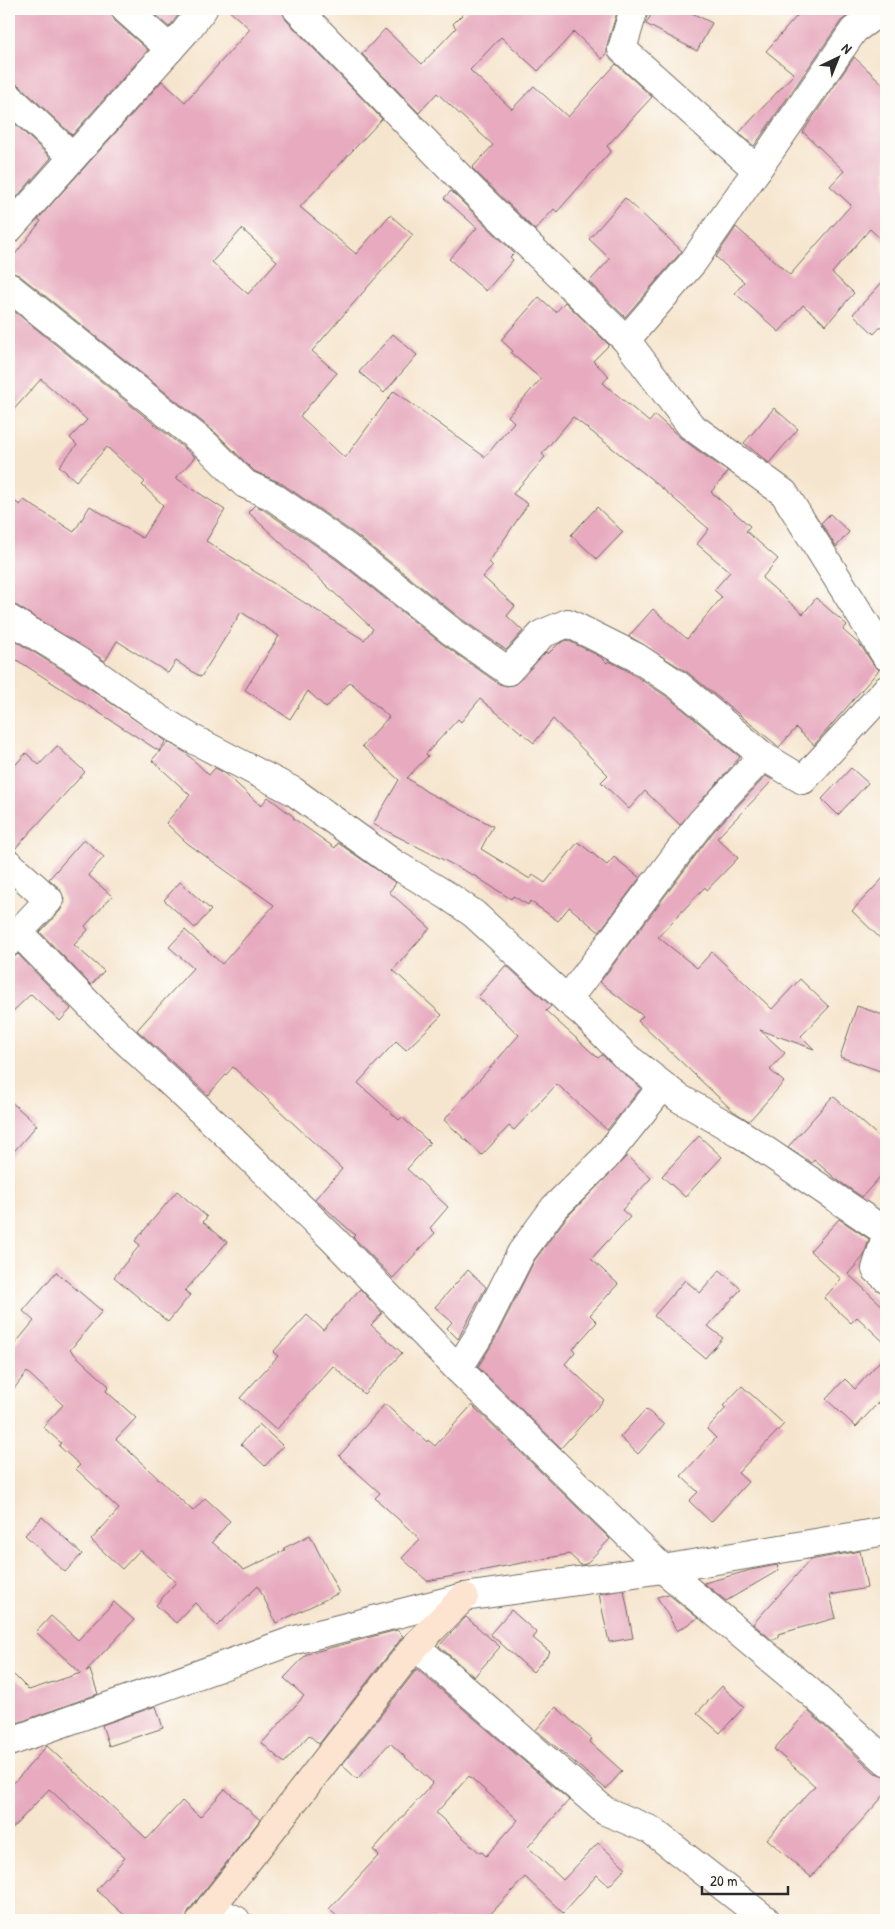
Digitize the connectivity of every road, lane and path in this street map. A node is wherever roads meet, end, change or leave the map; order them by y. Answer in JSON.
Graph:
{"nodes":[{"id":1,"x":125,"y":9,"type":"edge"},
{"id":2,"x":203,"y":9,"type":"edge"},
{"id":3,"x":297,"y":9,"type":"edge"},
{"id":4,"x":634,"y":9,"type":"edge"},
{"id":5,"x":883,"y":9,"type":"edge"},
{"id":6,"x":170,"y":49,"type":"junction"},
{"id":7,"x":9,"y":97,"type":"edge"},
{"id":8,"x":74,"y":157,"type":"junction"},
{"id":9,"x":757,"y":170,"type":"junction"},
{"id":10,"x":13,"y":216,"type":"edge"},
{"id":11,"x":9,"y":287,"type":"edge"},
{"id":12,"x":626,"y":340,"type":"junction"},
{"id":13,"x":9,"y":619,"type":"edge"},
{"id":14,"x":886,"y":656,"type":"edge"},
{"id":15,"x":886,"y":690,"type":"edge"},
{"id":16,"x":763,"y":756,"type":"junction"},
{"id":17,"x":9,"y":864,"type":"edge"},
{"id":18,"x":14,"y":937,"type":"edge"},
{"id":19,"x":567,"y":1000,"type":"junction"},
{"id":20,"x":662,"y":1087,"type":"junction"},
{"id":21,"x":886,"y":1232,"type":"edge"},
{"id":22,"x":886,"y":1237,"type":"edge"},
{"id":23,"x":886,"y":1278,"type":"edge"},
{"id":24,"x":458,"y":1369,"type":"junction"},
{"id":25,"x":886,"y":1531,"type":"edge"},
{"id":26,"x":663,"y":1569,"type":"junction"},
{"id":27,"x":464,"y":1597,"type":"junction"},
{"id":28,"x":415,"y":1646,"type":"junction"},
{"id":29,"x":11,"y":1739,"type":"edge"},
{"id":30,"x":886,"y":1761,"type":"edge"},
{"id":31,"x":205,"y":1914,"type":"edge"},
{"id":32,"x":236,"y":1920,"type":"edge"},
{"id":33,"x":766,"y":1920,"type":"edge"}],
"edges":[{"from":1,"to":6,"type":"street"},
{"from":2,"to":6,"type":"street"},
{"from":3,"to":12,"type":"street"},
{"from":4,"to":9,"type":"street"},
{"from":5,"to":9,"type":"street"},
{"from":6,"to":8,"type":"street"},
{"from":7,"to":8,"type":"street"},
{"from":8,"to":10,"type":"street"},
{"from":9,"to":12,"type":"street"},
{"from":11,"to":16,"type":"street"},
{"from":12,"to":14,"type":"street"},
{"from":13,"to":19,"type":"street"},
{"from":15,"to":16,"type":"street"},
{"from":16,"to":19,"type":"street"},
{"from":17,"to":18,"type":"street"},
{"from":18,"to":24,"type":"street"},
{"from":19,"to":20,"type":"street"},
{"from":20,"to":21,"type":"street"},
{"from":20,"to":24,"type":"street"},
{"from":22,"to":23,"type":"street"},
{"from":24,"to":26,"type":"street"},
{"from":25,"to":26,"type":"street"},
{"from":26,"to":27,"type":"street"},
{"from":26,"to":30,"type":"street"},
{"from":27,"to":28,"type":"street"},
{"from":27,"to":29,"type":"street"},
{"from":28,"to":31,"type":"street"},
{"from":28,"to":33,"type":"street"},
{"from":31,"to":32,"type":"street"}]}
